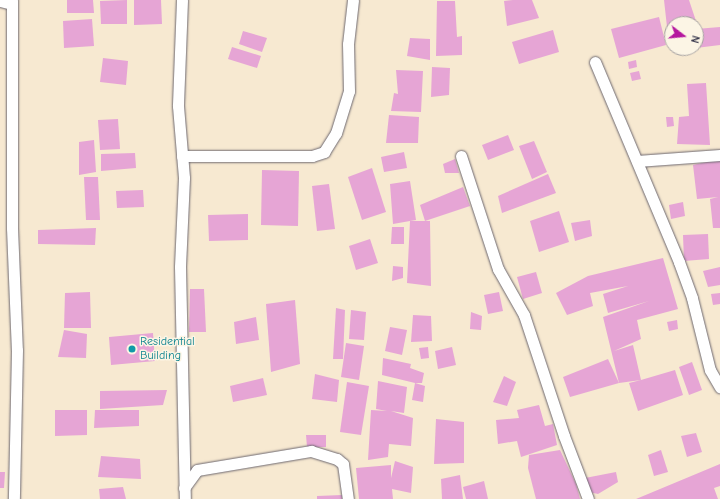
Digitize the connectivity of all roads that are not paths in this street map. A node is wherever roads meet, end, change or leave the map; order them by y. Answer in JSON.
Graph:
{"nodes":[{"id":1,"x":0,"y":0,"type":"edge"},
{"id":2,"x":182,"y":0,"type":"edge"},
{"id":3,"x":353,"y":0,"type":"edge"},
{"id":4,"x":12,"y":2,"type":"edge"},
{"id":5,"x":595,"y":62,"type":"dead end"},
{"id":6,"x":720,"y":155,"type":"edge"},
{"id":7,"x":182,"y":156,"type":"junction"},
{"id":8,"x":461,"y":156,"type":"dead end"},
{"id":9,"x":637,"y":161,"type":"junction"},
{"id":10,"x":720,"y":387,"type":"edge"},
{"id":11,"x":183,"y":460,"type":"junction"},
{"id":12,"x":197,"y":470,"type":"junction"},
{"id":13,"x":185,"y":494,"type":"edge"},
{"id":14,"x":14,"y":499,"type":"edge"},
{"id":15,"x":348,"y":499,"type":"edge"},
{"id":16,"x":588,"y":499,"type":"edge"}],
"edges":[{"from":1,"to":4,"type":"street"},
{"from":2,"to":7,"type":"street"},
{"from":3,"to":7,"type":"street"},
{"from":4,"to":14,"type":"street"},
{"from":5,"to":9,"type":"street"},
{"from":6,"to":9,"type":"street"},
{"from":7,"to":11,"type":"street"},
{"from":8,"to":16,"type":"street"},
{"from":9,"to":10,"type":"street"},
{"from":11,"to":12,"type":"street"},
{"from":11,"to":13,"type":"street"},
{"from":12,"to":13,"type":"street"},
{"from":12,"to":15,"type":"street"}]}
